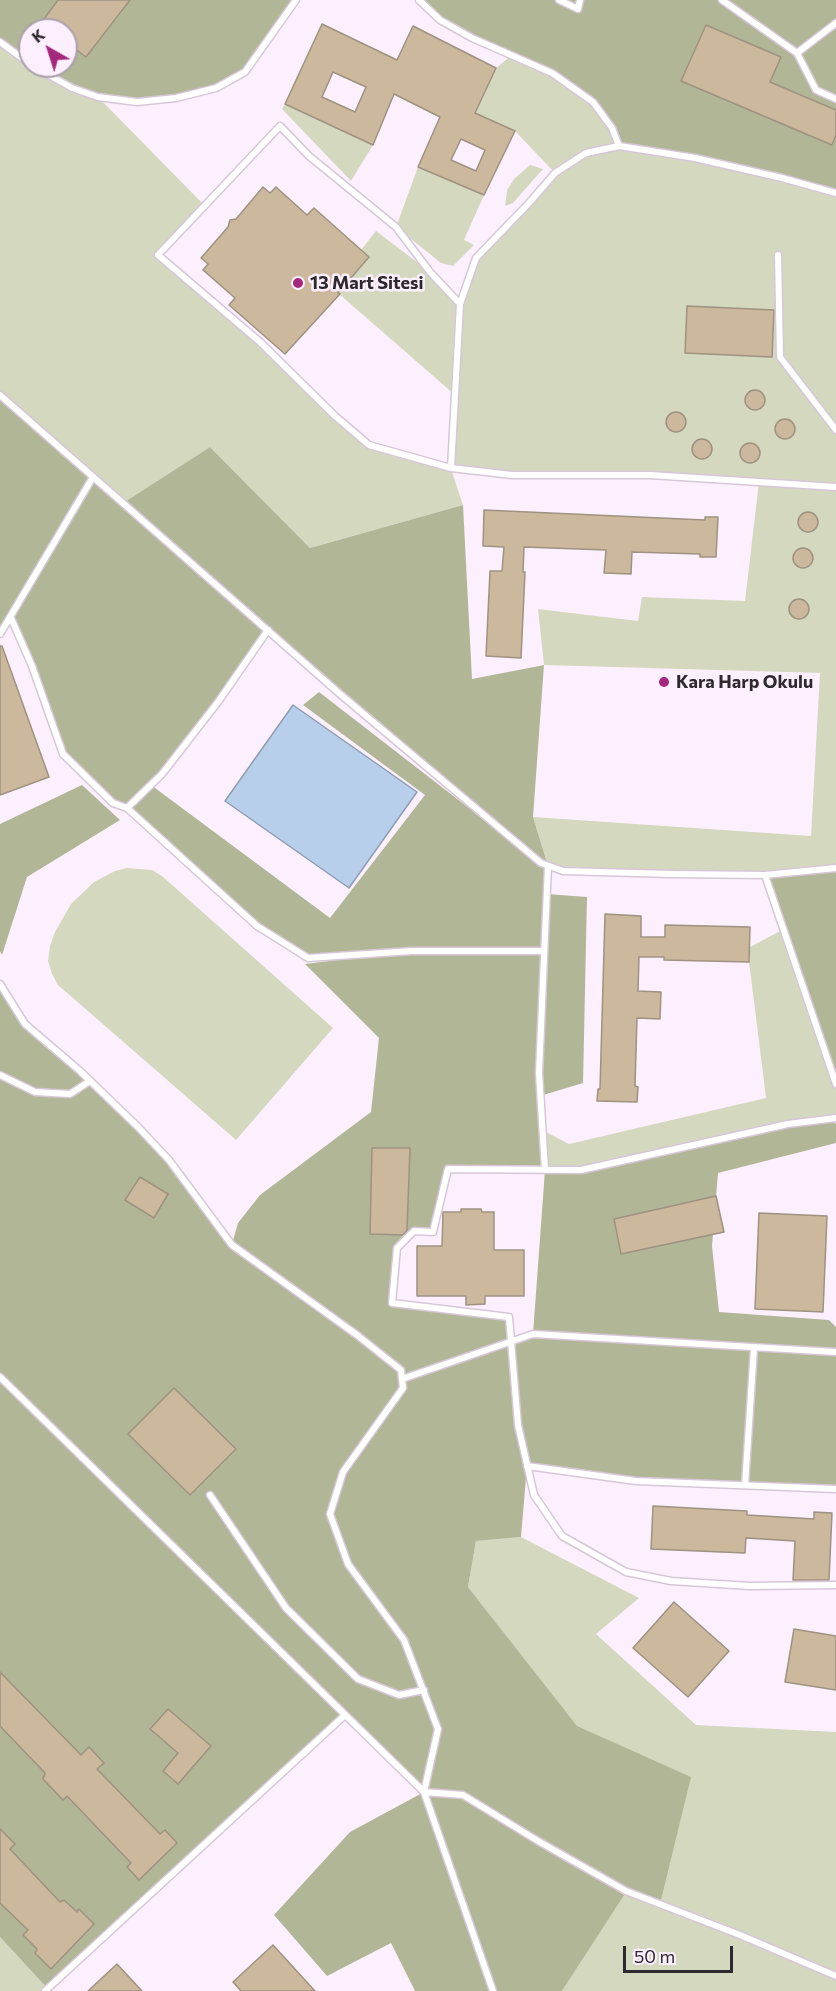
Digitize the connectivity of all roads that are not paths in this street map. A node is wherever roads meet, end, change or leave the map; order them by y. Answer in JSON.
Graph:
{"nodes":[{"id":1,"x":296,"y":0,"type":"edge"},
{"id":2,"x":419,"y":0,"type":"edge"},
{"id":3,"x":559,"y":0,"type":"edge"},
{"id":4,"x":580,"y":0,"type":"edge"},
{"id":5,"x":722,"y":0,"type":"edge"},
{"id":6,"x":836,"y":23,"type":"edge"},
{"id":7,"x":0,"y":42,"type":"edge"},
{"id":8,"x":797,"y":53,"type":"junction"},
{"id":9,"x":18,"y":55,"type":"edge"},
{"id":10,"x":55,"y":78,"type":"edge"},
{"id":11,"x":836,"y":99,"type":"edge"},
{"id":12,"x":619,"y":146,"type":"junction"},
{"id":13,"x":836,"y":193,"type":"edge"},
{"id":14,"x":778,"y":255,"type":"dead end"},
{"id":15,"x":460,"y":304,"type":"junction"},
{"id":16,"x":0,"y":395,"type":"edge"},
{"id":17,"x":836,"y":430,"type":"edge"},
{"id":18,"x":451,"y":468,"type":"junction"},
{"id":19,"x":93,"y":477,"type":"junction"},
{"id":20,"x":836,"y":487,"type":"edge"},
{"id":21,"x":11,"y":618,"type":"junction"},
{"id":22,"x":268,"y":630,"type":"junction"},
{"id":23,"x":0,"y":634,"type":"edge"},
{"id":24,"x":127,"y":808,"type":"junction"},
{"id":25,"x":548,"y":866,"type":"junction"},
{"id":26,"x":836,"y":868,"type":"edge"},
{"id":27,"x":765,"y":875,"type":"junction"},
{"id":28,"x":544,"y":951,"type":"junction"},
{"id":29,"x":0,"y":984,"type":"edge"},
{"id":30,"x":0,"y":1075,"type":"edge"},
{"id":31,"x":90,"y":1081,"type":"junction"},
{"id":32,"x":836,"y":1084,"type":"edge"},
{"id":33,"x":836,"y":1118,"type":"edge"},
{"id":34,"x":545,"y":1170,"type":"junction"},
{"id":35,"x":512,"y":1341,"type":"junction"},
{"id":36,"x":754,"y":1348,"type":"junction"},
{"id":37,"x":836,"y":1352,"type":"edge"},
{"id":38,"x":402,"y":1379,"type":"junction"},
{"id":39,"x":1,"y":1381,"type":"edge"},
{"id":40,"x":527,"y":1466,"type":"junction"},
{"id":41,"x":745,"y":1485,"type":"junction"},
{"id":42,"x":836,"y":1489,"type":"edge"},
{"id":43,"x":210,"y":1495,"type":"dead end"},
{"id":44,"x":836,"y":1585,"type":"edge"},
{"id":45,"x":424,"y":1690,"type":"junction"},
{"id":46,"x":345,"y":1715,"type":"junction"},
{"id":47,"x":424,"y":1792,"type":"junction"},
{"id":48,"x":836,"y":1976,"type":"edge"},
{"id":49,"x":45,"y":1991,"type":"edge"},
{"id":50,"x":494,"y":1991,"type":"edge"}],
"edges":[{"from":1,"to":10,"type":"lane"},
{"from":2,"to":12,"type":"lane"},
{"from":3,"to":4,"type":"lane"},
{"from":5,"to":8,"type":"lane"},
{"from":6,"to":8,"type":"lane"},
{"from":7,"to":9,"type":"lane"},
{"from":8,"to":11,"type":"lane"},
{"from":12,"to":13,"type":"lane"},
{"from":12,"to":15,"type":"lane"},
{"from":14,"to":17,"type":"lane"},
{"from":15,"to":18,"type":"lane"},
{"from":15,"to":18,"type":"lane"},
{"from":16,"to":19,"type":"lane"},
{"from":18,"to":20,"type":"lane"},
{"from":19,"to":21,"type":"lane"},
{"from":19,"to":22,"type":"lane"},
{"from":21,"to":23,"type":"lane"},
{"from":21,"to":24,"type":"lane"},
{"from":22,"to":24,"type":"lane"},
{"from":22,"to":25,"type":"lane"},
{"from":24,"to":28,"type":"lane"},
{"from":25,"to":27,"type":"lane"},
{"from":25,"to":28,"type":"lane"},
{"from":26,"to":27,"type":"lane"},
{"from":27,"to":32,"type":"lane"},
{"from":28,"to":34,"type":"lane"},
{"from":29,"to":31,"type":"lane"},
{"from":30,"to":31,"type":"lane"},
{"from":31,"to":38,"type":"lane"},
{"from":33,"to":34,"type":"lane"},
{"from":34,"to":35,"type":"lane"},
{"from":35,"to":36,"type":"lane"},
{"from":35,"to":38,"type":"lane"},
{"from":35,"to":40,"type":"lane"},
{"from":36,"to":37,"type":"lane"},
{"from":36,"to":41,"type":"lane"},
{"from":38,"to":45,"type":"lane"},
{"from":39,"to":46,"type":"lane"},
{"from":40,"to":41,"type":"lane"},
{"from":40,"to":44,"type":"lane"},
{"from":41,"to":42,"type":"lane"},
{"from":43,"to":45,"type":"lane"},
{"from":45,"to":47,"type":"lane"},
{"from":46,"to":47,"type":"lane"},
{"from":46,"to":49,"type":"lane"},
{"from":47,"to":48,"type":"lane"},
{"from":47,"to":50,"type":"lane"}]}
